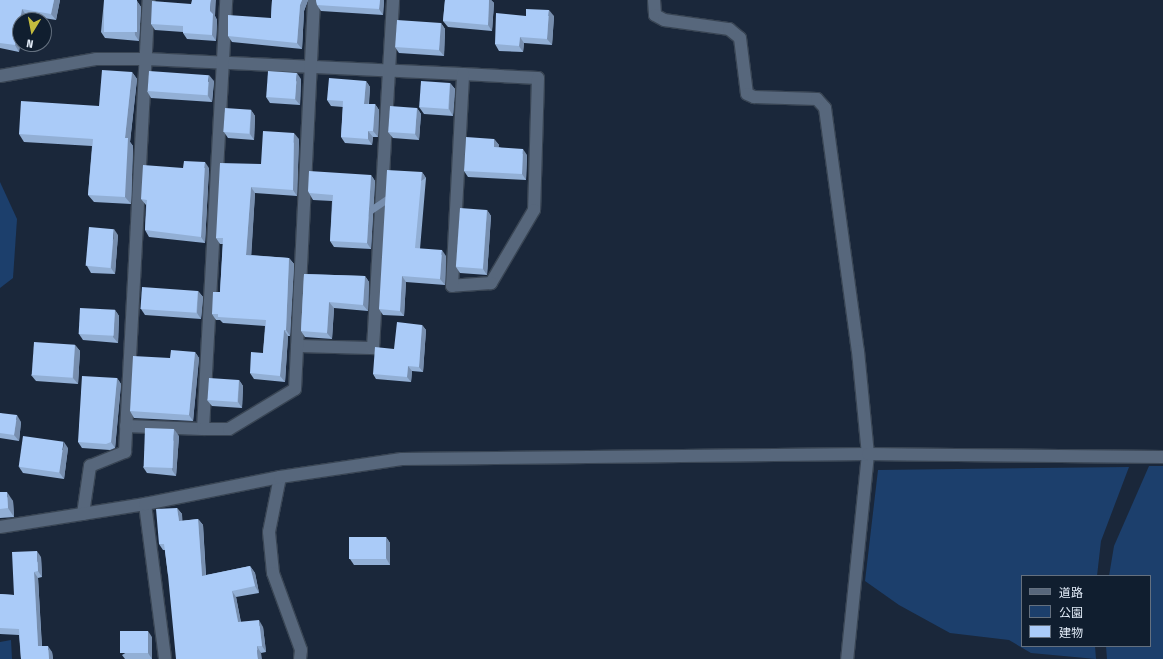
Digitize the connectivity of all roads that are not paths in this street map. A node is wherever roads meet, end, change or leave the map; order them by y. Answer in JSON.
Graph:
{"nodes":[{"id":1,"x":149,"y":0,"type":"edge"},
{"id":2,"x":226,"y":0,"type":"edge"},
{"id":3,"x":314,"y":0,"type":"edge"},
{"id":4,"x":393,"y":0,"type":"edge"},
{"id":5,"x":654,"y":0,"type":"edge"},
{"id":6,"x":146,"y":59,"type":"junction"},
{"id":7,"x":223,"y":62,"type":"junction"},
{"id":8,"x":309,"y":67,"type":"junction"},
{"id":9,"x":388,"y":70,"type":"junction"},
{"id":10,"x":463,"y":74,"type":"junction"},
{"id":11,"x":0,"y":76,"type":"edge"},
{"id":12,"x":297,"y":346,"type":"junction"},
{"id":13,"x":126,"y":426,"type":"junction"},
{"id":14,"x":203,"y":429,"type":"junction"},
{"id":15,"x":868,"y":454,"type":"junction"},
{"id":16,"x":1163,"y":456,"type":"edge"},
{"id":17,"x":280,"y":477,"type":"junction"},
{"id":18,"x":145,"y":504,"type":"junction"},
{"id":19,"x":83,"y":514,"type":"junction"},
{"id":20,"x":0,"y":527,"type":"edge"},
{"id":21,"x":165,"y":659,"type":"edge"},
{"id":22,"x":300,"y":659,"type":"edge"},
{"id":23,"x":847,"y":659,"type":"edge"}],
"edges":[{"from":1,"to":6,"type":"street"},
{"from":2,"to":7,"type":"street"},
{"from":3,"to":8,"type":"street"},
{"from":4,"to":9,"type":"street"},
{"from":5,"to":15,"type":"street"},
{"from":6,"to":7,"type":"street"},
{"from":6,"to":11,"type":"street"},
{"from":6,"to":13,"type":"street"},
{"from":7,"to":8,"type":"street"},
{"from":7,"to":14,"type":"street"},
{"from":8,"to":9,"type":"street"},
{"from":8,"to":12,"type":"street"},
{"from":9,"to":10,"type":"street"},
{"from":9,"to":12,"type":"street"},
{"from":10,"to":10,"type":"street"},
{"from":12,"to":14,"type":"street"},
{"from":13,"to":14,"type":"street"},
{"from":13,"to":19,"type":"street"},
{"from":15,"to":16,"type":"street"},
{"from":15,"to":17,"type":"street"},
{"from":15,"to":23,"type":"street"},
{"from":17,"to":18,"type":"street"},
{"from":17,"to":22,"type":"street"},
{"from":18,"to":19,"type":"street"},
{"from":18,"to":21,"type":"street"},
{"from":19,"to":20,"type":"street"}]}
